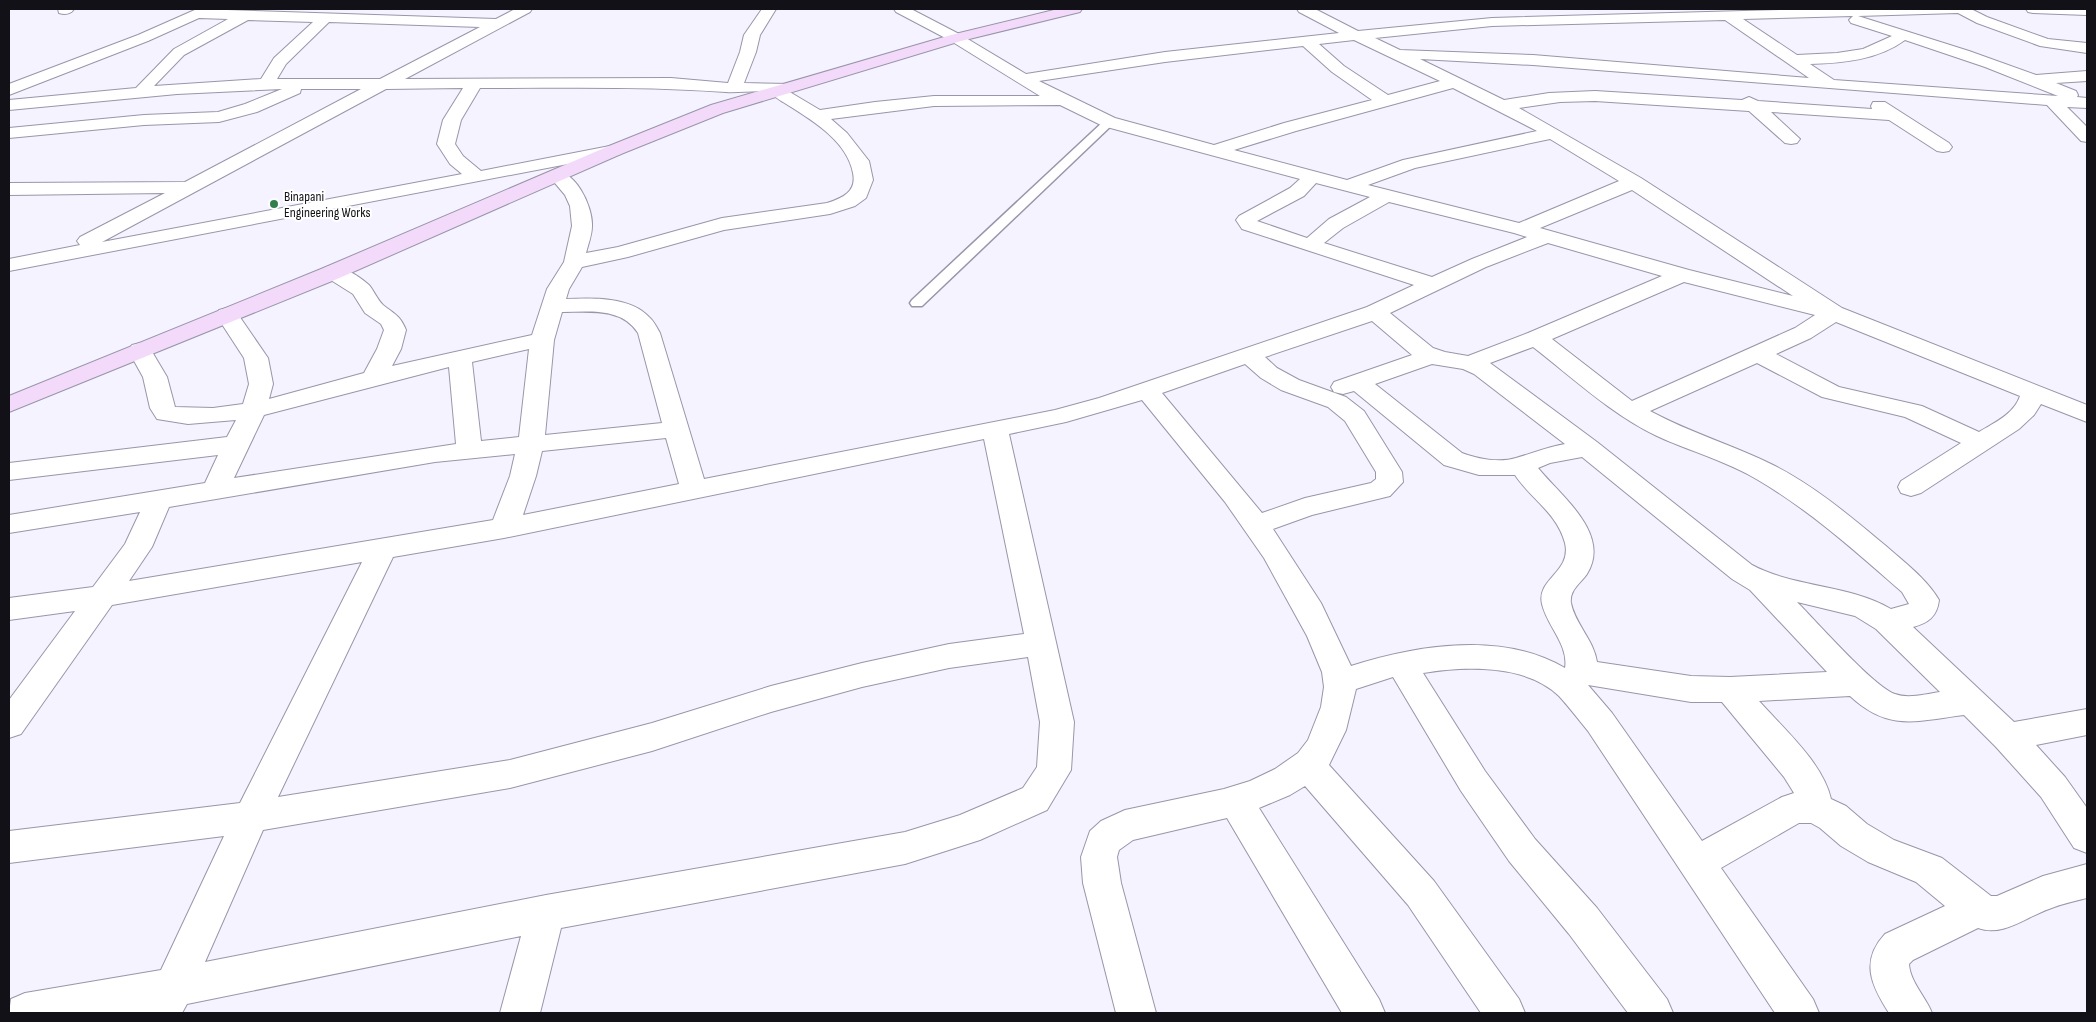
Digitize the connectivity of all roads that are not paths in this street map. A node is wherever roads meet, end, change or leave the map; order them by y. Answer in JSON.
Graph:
{"nodes":[{"id":1,"x":525,"y":9,"type":"edge"},
{"id":2,"x":769,"y":9,"type":"edge"},
{"id":3,"x":901,"y":9,"type":"edge"},
{"id":4,"x":1075,"y":9,"type":"edge"},
{"id":5,"x":1304,"y":9,"type":"edge"},
{"id":6,"x":1788,"y":9,"type":"edge"},
{"id":7,"x":1961,"y":9,"type":"edge"},
{"id":8,"x":2033,"y":9,"type":"edge"},
{"id":9,"x":1902,"y":10,"type":"edge"},
{"id":10,"x":203,"y":11,"type":"edge"},
{"id":11,"x":1855,"y":11,"type":"edge"},
{"id":12,"x":2087,"y":11,"type":"edge"},
{"id":13,"x":1804,"y":13,"type":"junction"},
{"id":14,"x":1830,"y":13,"type":"junction"},
{"id":15,"x":245,"y":15,"type":"junction"},
{"id":16,"x":1727,"y":15,"type":"junction"},
{"id":17,"x":325,"y":18,"type":"junction"},
{"id":18,"x":497,"y":23,"type":"junction"},
{"id":19,"x":1904,"y":35,"type":"junction"},
{"id":20,"x":1356,"y":36,"type":"junction"},
{"id":21,"x":956,"y":38,"type":"junction"},
{"id":22,"x":1306,"y":42,"type":"junction"},
{"id":23,"x":2087,"y":48,"type":"edge"},
{"id":24,"x":1395,"y":54,"type":"junction"},
{"id":25,"x":1794,"y":60,"type":"junction"},
{"id":26,"x":1610,"y":67,"type":"junction"},
{"id":27,"x":1721,"y":75,"type":"junction"},
{"id":28,"x":2087,"y":76,"type":"edge"},
{"id":29,"x":33,"y":79,"type":"junction"},
{"id":30,"x":1023,"y":79,"type":"junction"},
{"id":31,"x":2035,"y":79,"type":"junction"},
{"id":32,"x":9,"y":80,"type":"edge"},
{"id":33,"x":386,"y":82,"type":"junction"},
{"id":34,"x":475,"y":83,"type":"junction"},
{"id":35,"x":1453,"y":83,"type":"junction"},
{"id":36,"x":266,"y":84,"type":"junction"},
{"id":37,"x":308,"y":84,"type":"junction"},
{"id":38,"x":1839,"y":86,"type":"junction"},
{"id":39,"x":734,"y":88,"type":"junction"},
{"id":40,"x":780,"y":89,"type":"junction"},
{"id":41,"x":9,"y":90,"type":"edge"},
{"id":42,"x":141,"y":92,"type":"junction"},
{"id":43,"x":1635,"y":98,"type":"junction"},
{"id":44,"x":2052,"y":100,"type":"junction"},
{"id":45,"x":1062,"y":101,"type":"junction"},
{"id":46,"x":1385,"y":101,"type":"junction"},
{"id":47,"x":2087,"y":102,"type":"edge"},
{"id":48,"x":9,"y":105,"type":"edge"},
{"id":49,"x":1502,"y":106,"type":"junction"},
{"id":50,"x":1753,"y":106,"type":"junction"},
{"id":51,"x":1894,"y":115,"type":"junction"},
{"id":52,"x":817,"y":116,"type":"junction"},
{"id":53,"x":1109,"y":122,"type":"junction"},
{"id":54,"x":9,"y":133,"type":"edge"},
{"id":55,"x":1552,"y":133,"type":"junction"},
{"id":56,"x":2087,"y":137,"type":"edge"},
{"id":57,"x":1791,"y":139,"type":"dead end"},
{"id":58,"x":1943,"y":147,"type":"dead end"},
{"id":59,"x":615,"y":150,"type":"junction"},
{"id":60,"x":1216,"y":150,"type":"junction"},
{"id":61,"x":558,"y":176,"type":"junction"},
{"id":62,"x":1312,"y":176,"type":"junction"},
{"id":63,"x":476,"y":177,"type":"junction"},
{"id":64,"x":1634,"y":182,"type":"junction"},
{"id":65,"x":1348,"y":186,"type":"junction"},
{"id":66,"x":188,"y":188,"type":"junction"},
{"id":67,"x":9,"y":189,"type":"edge"},
{"id":68,"x":1386,"y":195,"type":"junction"},
{"id":69,"x":1521,"y":229,"type":"junction"},
{"id":70,"x":1547,"y":236,"type":"junction"},
{"id":71,"x":1311,"y":246,"type":"junction"},
{"id":72,"x":59,"y":255,"type":"junction"},
{"id":73,"x":574,"y":262,"type":"junction"},
{"id":74,"x":9,"y":264,"type":"edge"},
{"id":75,"x":334,"y":272,"type":"junction"},
{"id":76,"x":1682,"y":275,"type":"junction"},
{"id":77,"x":9,"y":277,"type":"edge"},
{"id":78,"x":1434,"y":285,"type":"junction"},
{"id":79,"x":917,"y":303,"type":"dead end"},
{"id":80,"x":553,"y":306,"type":"junction"},
{"id":81,"x":1375,"y":312,"type":"junction"},
{"id":82,"x":1834,"y":313,"type":"junction"},
{"id":83,"x":227,"y":315,"type":"junction"},
{"id":84,"x":1536,"y":338,"type":"junction"},
{"id":85,"x":542,"y":340,"type":"junction"},
{"id":86,"x":140,"y":350,"type":"junction"},
{"id":87,"x":1758,"y":354,"type":"junction"},
{"id":88,"x":1250,"y":355,"type":"junction"},
{"id":89,"x":1432,"y":356,"type":"junction"},
{"id":90,"x":460,"y":357,"type":"junction"},
{"id":91,"x":1472,"y":362,"type":"junction"},
{"id":92,"x":374,"y":378,"type":"junction"},
{"id":93,"x":1358,"y":382,"type":"junction"},
{"id":94,"x":2026,"y":388,"type":"junction"},
{"id":95,"x":1147,"y":390,"type":"junction"},
{"id":96,"x":1321,"y":395,"type":"junction"},
{"id":97,"x":2087,"y":395,"type":"edge"},
{"id":98,"x":9,"y":405,"type":"edge"},
{"id":99,"x":254,"y":410,"type":"junction"},
{"id":100,"x":1630,"y":411,"type":"junction"},
{"id":101,"x":2087,"y":414,"type":"edge"},
{"id":102,"x":677,"y":429,"type":"junction"},
{"id":103,"x":995,"y":429,"type":"junction"},
{"id":104,"x":531,"y":443,"type":"junction"},
{"id":105,"x":1980,"y":443,"type":"junction"},
{"id":106,"x":237,"y":444,"type":"junction"},
{"id":107,"x":1588,"y":448,"type":"junction"},
{"id":108,"x":469,"y":450,"type":"junction"},
{"id":109,"x":1523,"y":466,"type":"junction"},
{"id":110,"x":9,"y":471,"type":"edge"},
{"id":111,"x":1911,"y":487,"type":"dead end"},
{"id":112,"x":694,"y":489,"type":"junction"},
{"id":113,"x":216,"y":490,"type":"junction"},
{"id":114,"x":158,"y":501,"type":"junction"},
{"id":115,"x":9,"y":524,"type":"edge"},
{"id":116,"x":1257,"y":525,"type":"junction"},
{"id":117,"x":504,"y":528,"type":"junction"},
{"id":118,"x":382,"y":550,"type":"junction"},
{"id":119,"x":1760,"y":582,"type":"junction"},
{"id":120,"x":103,"y":596,"type":"junction"},
{"id":121,"x":9,"y":609,"type":"edge"},
{"id":122,"x":1887,"y":621,"type":"junction"},
{"id":123,"x":1041,"y":643,"type":"junction"},
{"id":124,"x":1401,"y":664,"type":"junction"},
{"id":125,"x":1574,"y":679,"type":"junction"},
{"id":126,"x":1341,"y":682,"type":"junction"},
{"id":127,"x":1857,"y":683,"type":"junction"},
{"id":128,"x":1730,"y":690,"type":"junction"},
{"id":129,"x":1972,"y":702,"type":"junction"},
{"id":130,"x":2087,"y":722,"type":"edge"},
{"id":131,"x":9,"y":724,"type":"edge"},
{"id":132,"x":2008,"y":736,"type":"junction"},
{"id":133,"x":1306,"y":764,"type":"junction"},
{"id":134,"x":1236,"y":801,"type":"junction"},
{"id":135,"x":1815,"y":808,"type":"junction"},
{"id":136,"x":251,"y":817,"type":"junction"},
{"id":137,"x":2087,"y":837,"type":"edge"},
{"id":138,"x":9,"y":847,"type":"edge"},
{"id":139,"x":1696,"y":863,"type":"junction"},
{"id":140,"x":2087,"y":881,"type":"edge"},
{"id":141,"x":1978,"y":909,"type":"junction"},
{"id":142,"x":546,"y":913,"type":"junction"},
{"id":143,"x":168,"y":1000,"type":"edge"},
{"id":144,"x":24,"y":1013,"type":"edge"},
{"id":145,"x":520,"y":1013,"type":"edge"},
{"id":146,"x":1136,"y":1013,"type":"edge"},
{"id":147,"x":1365,"y":1013,"type":"edge"},
{"id":148,"x":1505,"y":1013,"type":"edge"},
{"id":149,"x":1653,"y":1013,"type":"edge"},
{"id":150,"x":1799,"y":1013,"type":"edge"},
{"id":151,"x":1912,"y":1013,"type":"edge"}],
"edges":[{"from":1,"to":18,"type":"street"},
{"from":2,"to":39,"type":"street"},
{"from":3,"to":21,"type":"street"},
{"from":4,"to":21,"type":"main road"},
{"from":5,"to":20,"type":"street"},
{"from":6,"to":13,"type":"street"},
{"from":7,"to":9,"type":"street"},
{"from":7,"to":23,"type":"street"},
{"from":8,"to":12,"type":"street"},
{"from":9,"to":11,"type":"street"},
{"from":10,"to":15,"type":"street"},
{"from":10,"to":29,"type":"street"},
{"from":11,"to":14,"type":"street"},
{"from":13,"to":14,"type":"street"},
{"from":13,"to":16,"type":"street"},
{"from":14,"to":19,"type":"street"},
{"from":15,"to":17,"type":"street"},
{"from":15,"to":42,"type":"street"},
{"from":16,"to":20,"type":"street"},
{"from":16,"to":25,"type":"street"},
{"from":17,"to":18,"type":"street"},
{"from":17,"to":36,"type":"street"},
{"from":18,"to":33,"type":"street"},
{"from":19,"to":25,"type":"street"},
{"from":19,"to":31,"type":"street"},
{"from":20,"to":22,"type":"street"},
{"from":20,"to":24,"type":"street"},
{"from":21,"to":30,"type":"street"},
{"from":21,"to":40,"type":"main road"},
{"from":22,"to":30,"type":"street"},
{"from":22,"to":46,"type":"street"},
{"from":24,"to":26,"type":"street"},
{"from":24,"to":35,"type":"street"},
{"from":25,"to":38,"type":"street"},
{"from":26,"to":27,"type":"street"},
{"from":26,"to":43,"type":"street"},
{"from":27,"to":38,"type":"street"},
{"from":27,"to":50,"type":"street"},
{"from":28,"to":31,"type":"street"},
{"from":29,"to":32,"type":"street"},
{"from":29,"to":41,"type":"street"},
{"from":30,"to":45,"type":"street"},
{"from":31,"to":47,"type":"street"},
{"from":33,"to":34,"type":"street"},
{"from":33,"to":37,"type":"street"},
{"from":33,"to":66,"type":"street"},
{"from":34,"to":39,"type":"street"},
{"from":34,"to":63,"type":"street"},
{"from":35,"to":46,"type":"street"},
{"from":35,"to":49,"type":"street"},
{"from":36,"to":37,"type":"street"},
{"from":36,"to":42,"type":"street"},
{"from":37,"to":54,"type":"street"},
{"from":38,"to":44,"type":"street"},
{"from":38,"to":51,"type":"street"},
{"from":39,"to":40,"type":"street"},
{"from":40,"to":52,"type":"street"},
{"from":40,"to":59,"type":"main road"},
{"from":42,"to":48,"type":"street"},
{"from":43,"to":49,"type":"street"},
{"from":43,"to":50,"type":"street"},
{"from":44,"to":47,"type":"street"},
{"from":44,"to":56,"type":"street"},
{"from":45,"to":52,"type":"street"},
{"from":45,"to":53,"type":"street"},
{"from":46,"to":60,"type":"street"},
{"from":49,"to":55,"type":"street"},
{"from":50,"to":51,"type":"street"},
{"from":50,"to":57,"type":"street"},
{"from":51,"to":58,"type":"street"},
{"from":52,"to":73,"type":"street"},
{"from":53,"to":60,"type":"street"},
{"from":53,"to":79,"type":"lane"},
{"from":55,"to":64,"type":"street"},
{"from":55,"to":65,"type":"street"},
{"from":59,"to":61,"type":"main road"},
{"from":59,"to":63,"type":"street"},
{"from":60,"to":62,"type":"street"},
{"from":61,"to":73,"type":"street"},
{"from":61,"to":75,"type":"main road"},
{"from":62,"to":65,"type":"street"},
{"from":62,"to":71,"type":"street"},
{"from":63,"to":72,"type":"street"},
{"from":64,"to":69,"type":"street"},
{"from":64,"to":82,"type":"street"},
{"from":65,"to":68,"type":"street"},
{"from":66,"to":67,"type":"street"},
{"from":66,"to":72,"type":"street"},
{"from":68,"to":69,"type":"street"},
{"from":68,"to":71,"type":"street"},
{"from":69,"to":70,"type":"street"},
{"from":70,"to":76,"type":"street"},
{"from":70,"to":78,"type":"street"},
{"from":71,"to":78,"type":"street"},
{"from":72,"to":74,"type":"street"},
{"from":72,"to":77,"type":"street"},
{"from":73,"to":80,"type":"street"},
{"from":75,"to":83,"type":"main road"},
{"from":75,"to":92,"type":"street"},
{"from":76,"to":82,"type":"street"},
{"from":76,"to":84,"type":"street"},
{"from":78,"to":81,"type":"street"},
{"from":80,"to":85,"type":"street"},
{"from":80,"to":102,"type":"street"},
{"from":81,"to":88,"type":"street"},
{"from":81,"to":89,"type":"street"},
{"from":82,"to":87,"type":"street"},
{"from":82,"to":94,"type":"street"},
{"from":83,"to":86,"type":"main road"},
{"from":83,"to":99,"type":"street"},
{"from":84,"to":91,"type":"street"},
{"from":84,"to":100,"type":"street"},
{"from":85,"to":90,"type":"street"},
{"from":85,"to":104,"type":"street"},
{"from":86,"to":98,"type":"main road"},
{"from":86,"to":99,"type":"street"},
{"from":87,"to":100,"type":"street"},
{"from":87,"to":105,"type":"street"},
{"from":88,"to":95,"type":"street"},
{"from":88,"to":96,"type":"street"},
{"from":89,"to":91,"type":"street"},
{"from":89,"to":93,"type":"street"},
{"from":90,"to":92,"type":"street"},
{"from":90,"to":108,"type":"street"},
{"from":91,"to":107,"type":"street"},
{"from":92,"to":99,"type":"street"},
{"from":93,"to":96,"type":"street"},
{"from":93,"to":109,"type":"street"},
{"from":94,"to":97,"type":"street"},
{"from":94,"to":101,"type":"street"},
{"from":94,"to":105,"type":"street"},
{"from":95,"to":103,"type":"street"},
{"from":95,"to":116,"type":"street"},
{"from":96,"to":116,"type":"street"},
{"from":99,"to":106,"type":"street"},
{"from":100,"to":122,"type":"street"},
{"from":102,"to":104,"type":"street"},
{"from":102,"to":112,"type":"street"},
{"from":103,"to":112,"type":"street"},
{"from":103,"to":123,"type":"street"},
{"from":104,"to":108,"type":"street"},
{"from":104,"to":117,"type":"street"},
{"from":105,"to":111,"type":"street"},
{"from":106,"to":110,"type":"street"},
{"from":106,"to":113,"type":"street"},
{"from":107,"to":109,"type":"street"},
{"from":107,"to":119,"type":"street"},
{"from":108,"to":113,"type":"street"},
{"from":109,"to":125,"type":"street"},
{"from":112,"to":117,"type":"street"},
{"from":113,"to":114,"type":"street"},
{"from":114,"to":115,"type":"street"},
{"from":114,"to":120,"type":"street"},
{"from":116,"to":126,"type":"street"},
{"from":117,"to":118,"type":"street"},
{"from":118,"to":120,"type":"street"},
{"from":118,"to":136,"type":"street"},
{"from":119,"to":122,"type":"street"},
{"from":119,"to":127,"type":"street"},
{"from":120,"to":121,"type":"street"},
{"from":120,"to":131,"type":"street"},
{"from":122,"to":129,"type":"street"},
{"from":123,"to":136,"type":"street"},
{"from":123,"to":142,"type":"street"},
{"from":124,"to":125,"type":"street"},
{"from":124,"to":126,"type":"street"},
{"from":124,"to":149,"type":"street"},
{"from":125,"to":128,"type":"street"},
{"from":125,"to":139,"type":"street"},
{"from":126,"to":133,"type":"street"},
{"from":127,"to":128,"type":"street"},
{"from":127,"to":129,"type":"street"},
{"from":128,"to":135,"type":"street"},
{"from":129,"to":132,"type":"street"},
{"from":130,"to":132,"type":"street"},
{"from":132,"to":137,"type":"street"},
{"from":133,"to":134,"type":"street"},
{"from":133,"to":148,"type":"street"},
{"from":134,"to":146,"type":"street"},
{"from":134,"to":147,"type":"street"},
{"from":135,"to":139,"type":"street"},
{"from":135,"to":141,"type":"street"},
{"from":136,"to":138,"type":"street"},
{"from":136,"to":143,"type":"street"},
{"from":139,"to":150,"type":"street"},
{"from":140,"to":141,"type":"street"},
{"from":141,"to":151,"type":"street"},
{"from":142,"to":143,"type":"street"},
{"from":142,"to":145,"type":"street"},
{"from":143,"to":144,"type":"street"}]}
